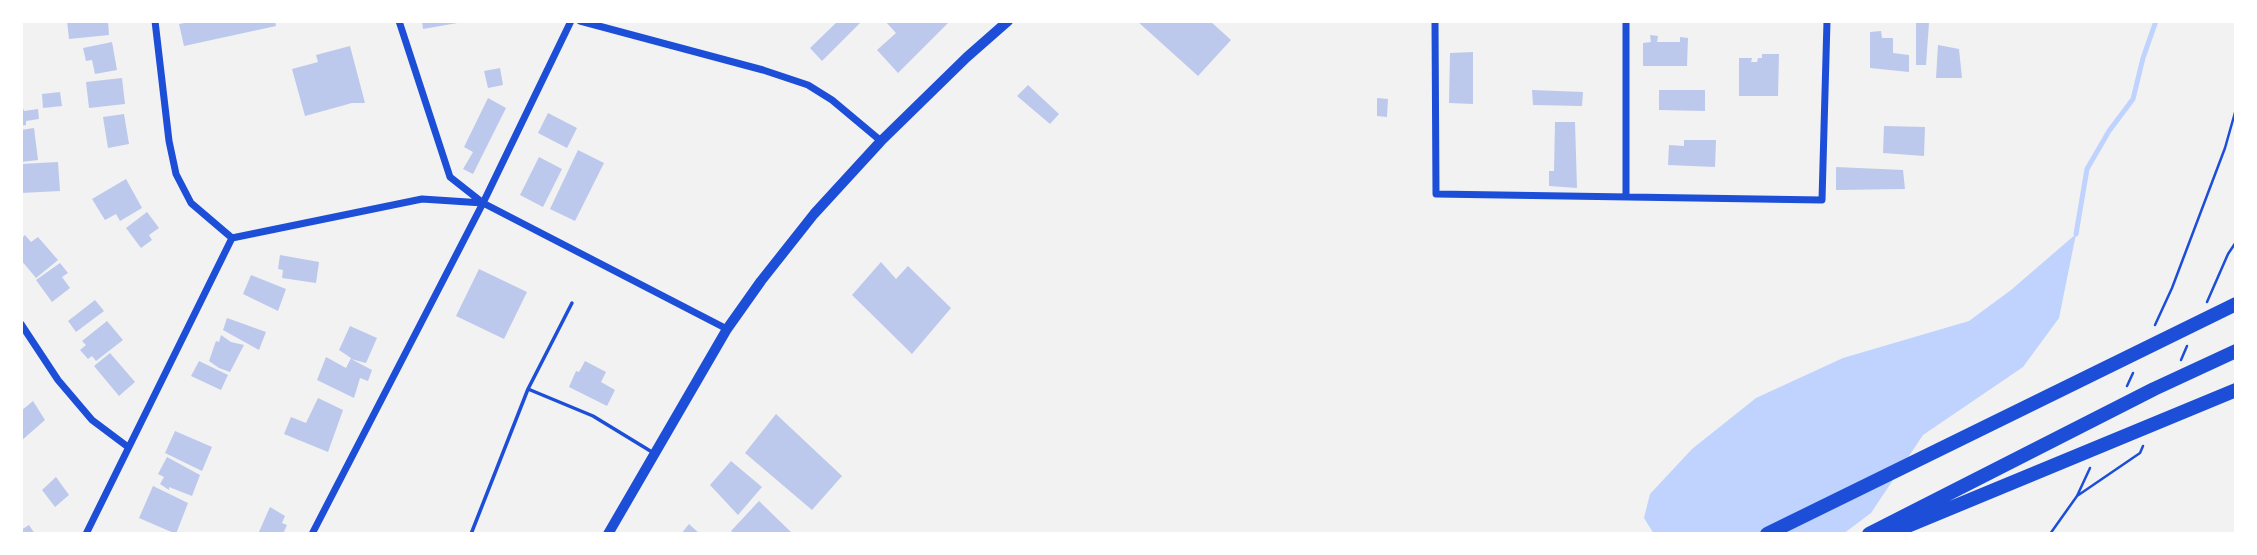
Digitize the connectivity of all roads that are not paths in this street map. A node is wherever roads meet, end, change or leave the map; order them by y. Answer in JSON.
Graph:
{"nodes":[{"id":1,"x":155,"y":21,"type":"edge"},
{"id":2,"x":399,"y":21,"type":"edge"},
{"id":3,"x":571,"y":21,"type":"edge"},
{"id":4,"x":580,"y":21,"type":"edge"},
{"id":5,"x":1008,"y":21,"type":"edge"},
{"id":6,"x":1435,"y":21,"type":"edge"},
{"id":7,"x":1626,"y":21,"type":"edge"},
{"id":8,"x":1827,"y":21,"type":"edge"},
{"id":9,"x":881,"y":141,"type":"junction"},
{"id":10,"x":1626,"y":196,"type":"junction"},
{"id":11,"x":483,"y":203,"type":"junction"},
{"id":12,"x":232,"y":238,"type":"junction"},
{"id":13,"x":572,"y":303,"type":"dead end"},
{"id":14,"x":2236,"y":304,"type":"edge"},
{"id":15,"x":21,"y":324,"type":"edge"},
{"id":16,"x":727,"y":329,"type":"junction"},
{"id":17,"x":2236,"y":351,"type":"edge"},
{"id":18,"x":528,"y":389,"type":"junction"},
{"id":19,"x":2236,"y":390,"type":"edge"},
{"id":20,"x":128,"y":447,"type":"junction"},
{"id":21,"x":654,"y":452,"type":"junction"},
{"id":22,"x":86,"y":534,"type":"edge"},
{"id":23,"x":312,"y":534,"type":"edge"},
{"id":24,"x":471,"y":534,"type":"edge"},
{"id":25,"x":608,"y":534,"type":"edge"},
{"id":26,"x":1767,"y":534,"type":"edge"},
{"id":27,"x":1869,"y":534,"type":"edge"},
{"id":28,"x":1888,"y":534,"type":"edge"}],
"edges":[{"from":1,"to":12,"type":"street"},
{"from":2,"to":11,"type":"street"},
{"from":3,"to":11,"type":"street"},
{"from":4,"to":9,"type":"street"},
{"from":5,"to":9,"type":"main road"},
{"from":6,"to":10,"type":"street"},
{"from":7,"to":10,"type":"street"},
{"from":8,"to":10,"type":"street"},
{"from":9,"to":16,"type":"main road"},
{"from":11,"to":12,"type":"street"},
{"from":11,"to":16,"type":"street"},
{"from":11,"to":23,"type":"street"},
{"from":12,"to":20,"type":"street"},
{"from":13,"to":18,"type":"lane"},
{"from":14,"to":26,"type":"highway"},
{"from":15,"to":20,"type":"street"},
{"from":16,"to":21,"type":"main road"},
{"from":17,"to":27,"type":"highway"},
{"from":18,"to":21,"type":"lane"},
{"from":18,"to":24,"type":"lane"},
{"from":19,"to":28,"type":"highway"},
{"from":20,"to":22,"type":"street"},
{"from":21,"to":25,"type":"main road"}]}
